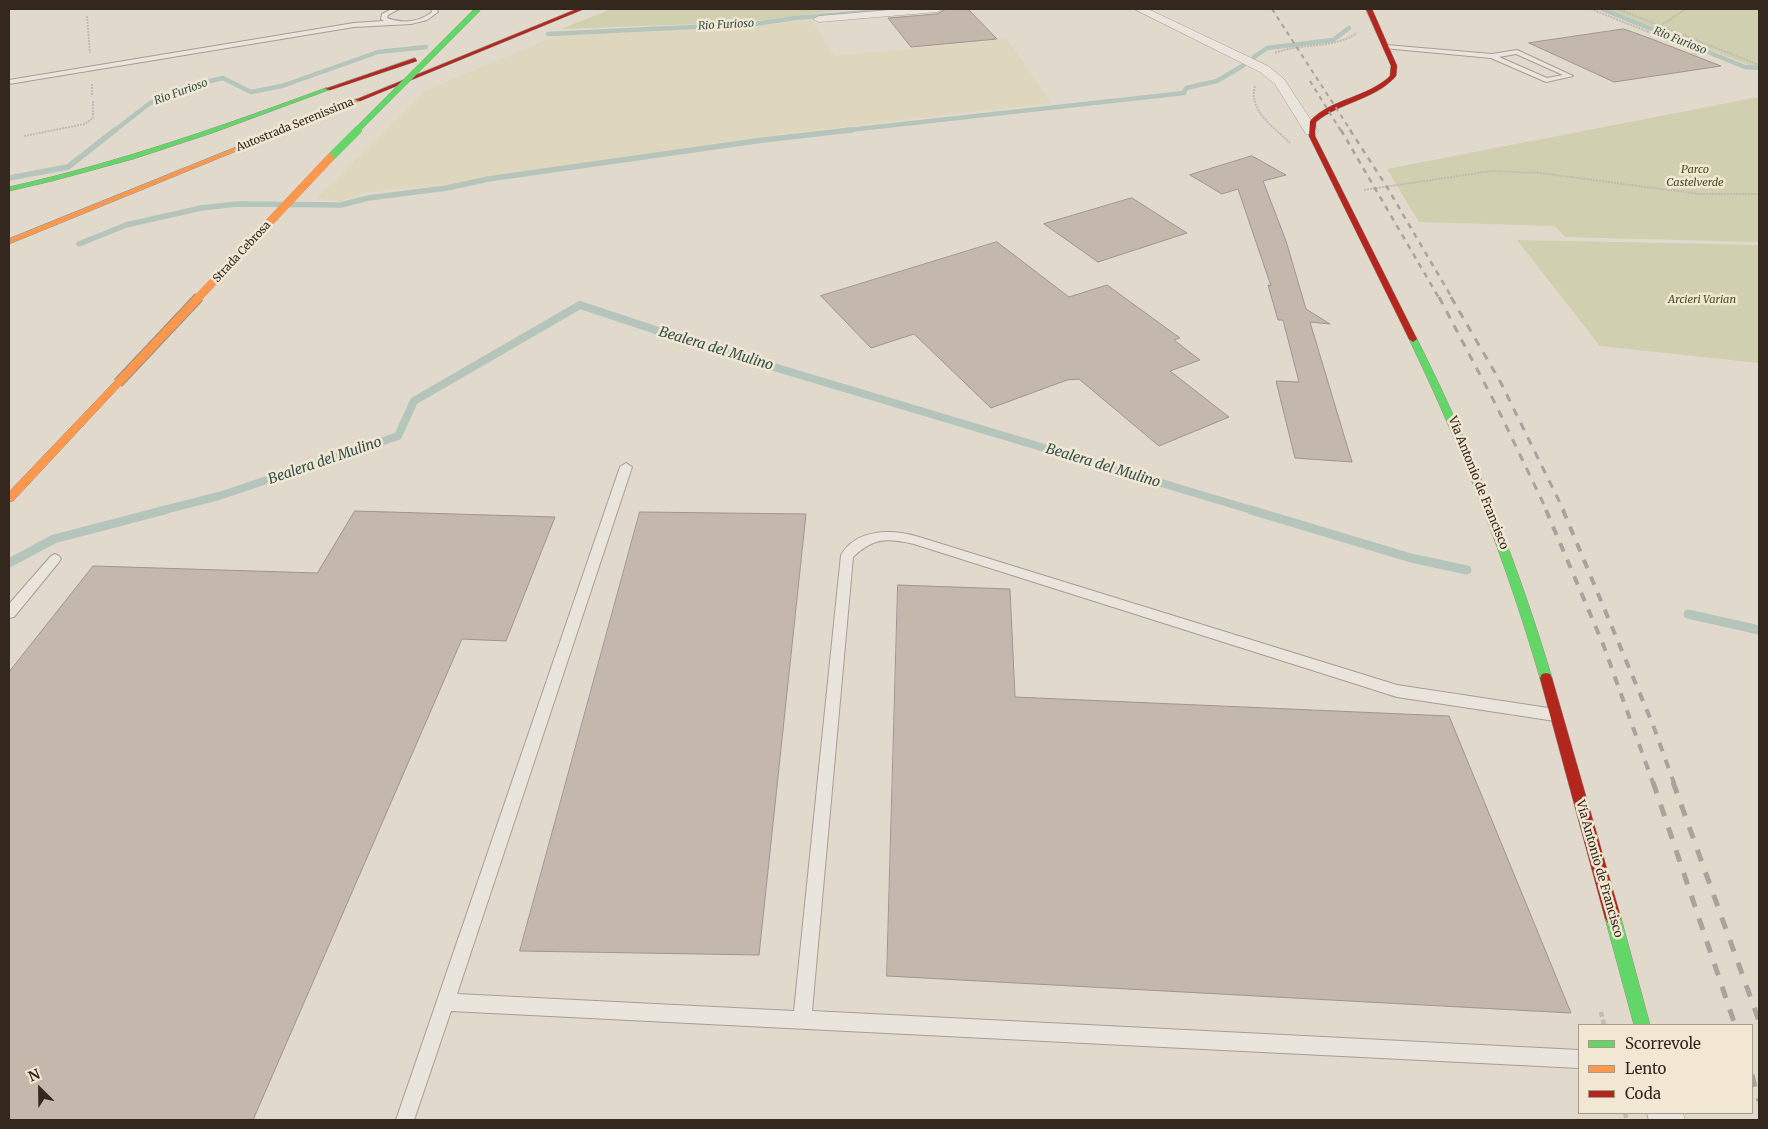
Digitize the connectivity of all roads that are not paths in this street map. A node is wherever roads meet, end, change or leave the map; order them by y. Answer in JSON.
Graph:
{"nodes":[{"id":1,"x":396,"y":9,"type":"edge"},
{"id":2,"x":434,"y":9,"type":"edge"},
{"id":3,"x":478,"y":9,"type":"edge"},
{"id":4,"x":556,"y":9,"type":"edge"},
{"id":5,"x":938,"y":9,"type":"edge"},
{"id":6,"x":1140,"y":9,"type":"edge"},
{"id":7,"x":1369,"y":9,"type":"edge"},
{"id":8,"x":579,"y":10,"type":"edge"},
{"id":9,"x":384,"y":14,"type":"junction"},
{"id":10,"x":819,"y":19,"type":"dead end"},
{"id":11,"x":395,"y":22,"type":"junction"},
{"id":12,"x":354,"y":24,"type":"junction"},
{"id":13,"x":464,"y":45,"type":"junction"},
{"id":14,"x":1386,"y":47,"type":"junction"},
{"id":15,"x":1492,"y":56,"type":"junction"},
{"id":16,"x":9,"y":82,"type":"edge"},
{"id":17,"x":1311,"y":131,"type":"junction"},
{"id":18,"x":229,"y":138,"type":"dead end"},
{"id":19,"x":9,"y":189,"type":"edge"},
{"id":20,"x":9,"y":242,"type":"edge"},
{"id":21,"x":626,"y":467,"type":"dead end"},
{"id":22,"x":9,"y":498,"type":"edge"},
{"id":23,"x":55,"y":559,"type":"dead end"},
{"id":24,"x":9,"y":613,"type":"edge"},
{"id":25,"x":1556,"y":715,"type":"junction"},
{"id":26,"x":446,"y":1002,"type":"junction"},
{"id":27,"x":802,"y":1020,"type":"junction"},
{"id":28,"x":1642,"y":1024,"type":"edge"},
{"id":29,"x":1578,"y":1059,"type":"edge"},
{"id":30,"x":405,"y":1120,"type":"edge"}],
"edges":[{"from":1,"to":9,"type":"lane"},
{"from":2,"to":11,"type":"lane"},
{"from":3,"to":22,"type":"main road","name":"Strada Cebrosa","bridge":true},
{"from":4,"to":13,"type":"main road","name":"Autostrada Serenissima"},
{"from":5,"to":10,"type":"street"},
{"from":6,"to":17,"type":"street"},
{"from":7,"to":14,"type":"main road"},
{"from":8,"to":20,"type":"main road","name":"Autostrada Serenissima"},
{"from":9,"to":11,"type":"lane"},
{"from":9,"to":12,"type":"lane"},
{"from":11,"to":12,"type":"lane"},
{"from":12,"to":16,"type":"lane"},
{"from":13,"to":18,"type":"main road","name":"Autostrada Serenissima"},
{"from":13,"to":19,"type":"main road"},
{"from":14,"to":15,"type":"lane"},
{"from":14,"to":17,"type":"main road"},
{"from":15,"to":15,"type":"lane"},
{"from":17,"to":25,"type":"main road","name":"Via Antonio de Francisco"},
{"from":21,"to":26,"type":"lane"},
{"from":23,"to":24,"type":"lane"},
{"from":25,"to":27,"type":"lane"},
{"from":25,"to":28,"type":"main road","name":"Via Antonio de Francisco"},
{"from":26,"to":27,"type":"lane"},
{"from":26,"to":30,"type":"lane"},
{"from":27,"to":29,"type":"lane"}]}
